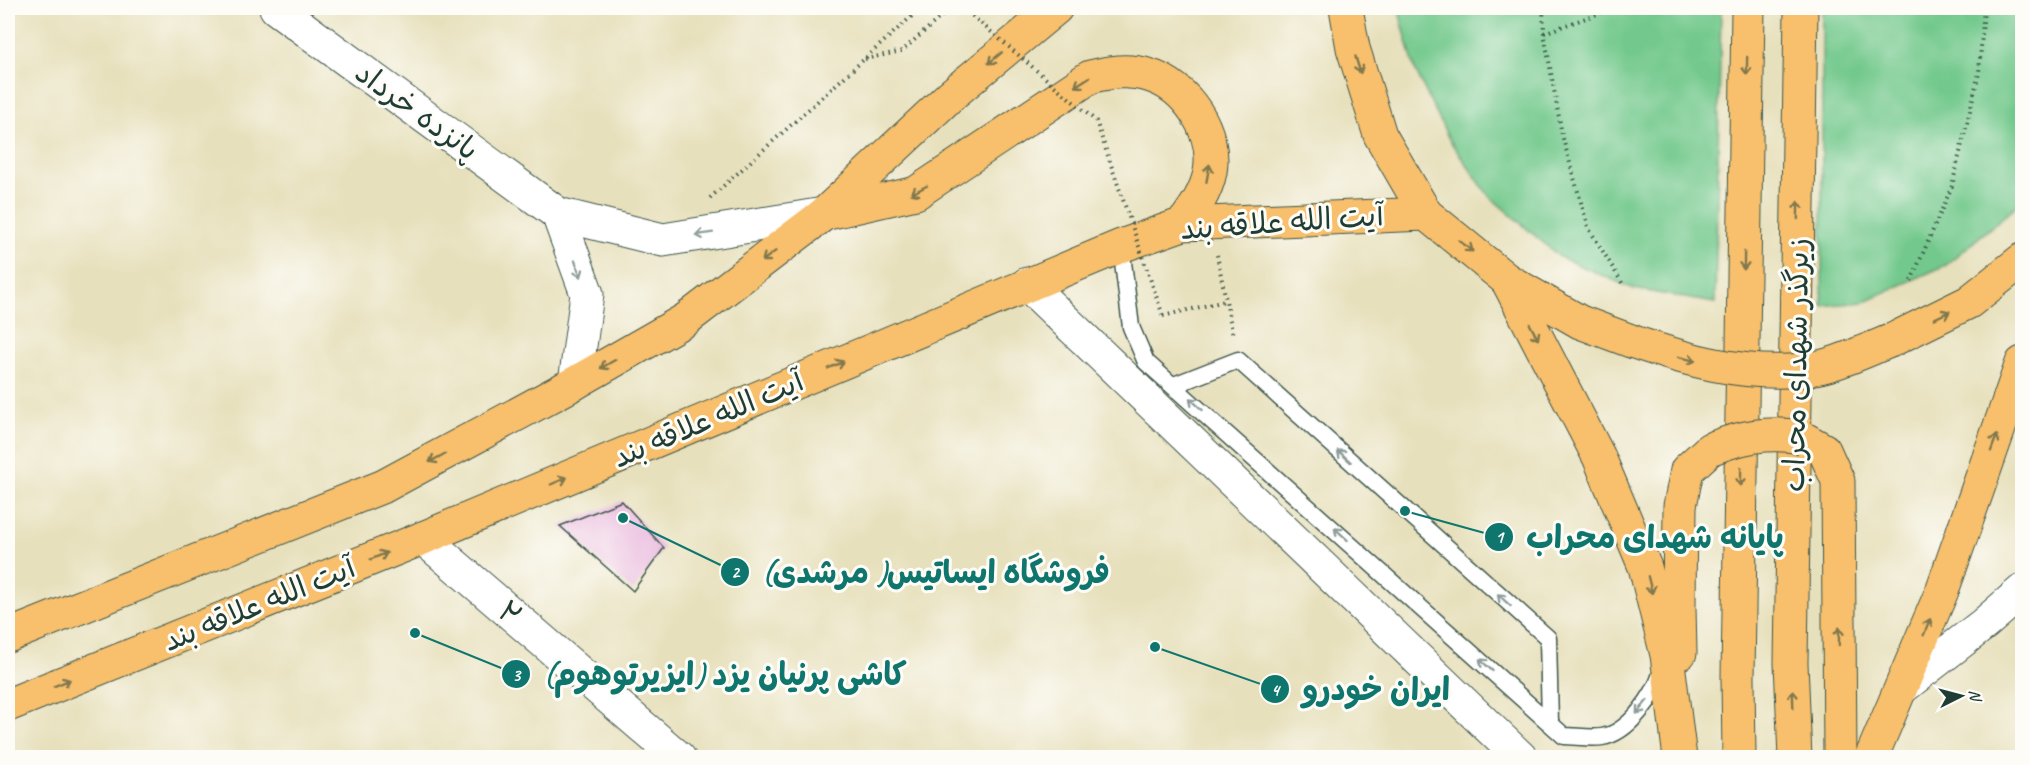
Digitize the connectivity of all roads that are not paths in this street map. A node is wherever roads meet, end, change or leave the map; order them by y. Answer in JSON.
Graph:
{"nodes":[{"id":1,"x":276,"y":8,"type":"edge"},
{"id":2,"x":1046,"y":8,"type":"edge"},
{"id":3,"x":1056,"y":8,"type":"edge"},
{"id":4,"x":1346,"y":8,"type":"edge"},
{"id":5,"x":1748,"y":8,"type":"edge"},
{"id":6,"x":1801,"y":8,"type":"edge"},
{"id":7,"x":1024,"y":33,"type":"junction"},
{"id":8,"x":1426,"y":213,"type":"junction"},
{"id":9,"x":558,"y":214,"type":"junction"},
{"id":10,"x":824,"y":214,"type":"junction"},
{"id":11,"x":1197,"y":224,"type":"junction"},
{"id":12,"x":1121,"y":246,"type":"junction"},
{"id":13,"x":2022,"y":260,"type":"edge"},
{"id":14,"x":1507,"y":280,"type":"junction"},
{"id":15,"x":1027,"y":285,"type":"junction"},
{"id":16,"x":2022,"y":363,"type":"edge"},
{"id":17,"x":575,"y":383,"type":"junction"},
{"id":18,"x":1174,"y":385,"type":"junction"},
{"id":19,"x":423,"y":538,"type":"junction"},
{"id":20,"x":2022,"y":591,"type":"edge"},
{"id":21,"x":8,"y":636,"type":"edge"},
{"id":22,"x":1667,"y":656,"type":"junction"},
{"id":23,"x":1903,"y":687,"type":"junction"},
{"id":24,"x":8,"y":705,"type":"edge"},
{"id":25,"x":1550,"y":723,"type":"junction"},
{"id":26,"x":679,"y":758,"type":"edge"},
{"id":27,"x":1521,"y":758,"type":"edge"},
{"id":28,"x":1682,"y":758,"type":"edge"},
{"id":29,"x":1739,"y":758,"type":"edge"},
{"id":30,"x":1795,"y":758,"type":"edge"},
{"id":31,"x":1840,"y":758,"type":"edge"},
{"id":32,"x":1871,"y":758,"type":"edge"}],
"edges":[{"from":1,"to":9,"type":"street","name":"پانزده خرداد"},
{"from":2,"to":7,"type":"main road"},
{"from":3,"to":7,"type":"main road","name":"آیت الله علاقه بند"},
{"from":4,"to":8,"type":"main road","one_way":true},
{"from":5,"to":29,"type":"main road","name":"زیرگذر شهدای محراب","one_way":true},
{"from":30,"to":6,"type":"main road","name":"زیرگذر شهدای محراب","one_way":true},
{"from":7,"to":10,"type":"main road","name":"آیت الله علاقه بند","one_way":true},
{"from":8,"to":11,"type":"main road","name":"آیت الله علاقه بند"},
{"from":8,"to":14,"type":"main road","one_way":true},
{"from":10,"to":9,"type":"street","name":"پانزده خرداد","one_way":true},
{"from":9,"to":17,"type":"street","one_way":true},
{"from":11,"to":10,"type":"main road","one_way":true},
{"from":10,"to":17,"type":"main road","name":"آیت الله علاقه بند","one_way":true},
{"from":11,"to":12,"type":"main road","name":"آیت الله علاقه بند"},
{"from":12,"to":15,"type":"main road","name":"آیت الله علاقه بند"},
{"from":12,"to":18,"type":"lane"},
{"from":14,"to":13,"type":"main road","one_way":true,"bridge":true},
{"from":14,"to":22,"type":"main road","one_way":true},
{"from":19,"to":15,"type":"main road","name":"آیت الله علاقه بند","one_way":true},
{"from":15,"to":27,"type":"street"},
{"from":23,"to":16,"type":"main road","one_way":true},
{"from":17,"to":21,"type":"main road","name":"آیت الله علاقه بند","one_way":true},
{"from":25,"to":18,"type":"lane","one_way":true},
{"from":25,"to":18,"type":"lane","one_way":true},
{"from":24,"to":19,"type":"main road","name":"آیت الله علاقه بند","one_way":true},
{"from":19,"to":26,"type":"street","name":"۲"},
{"from":20,"to":23,"type":"street"},
{"from":22,"to":25,"type":"lane","one_way":true},
{"from":22,"to":28,"type":"main road"},
{"from":23,"to":32,"type":"main road"},
{"from":31,"to":28,"type":"main road","one_way":true,"bridge":true}]}
